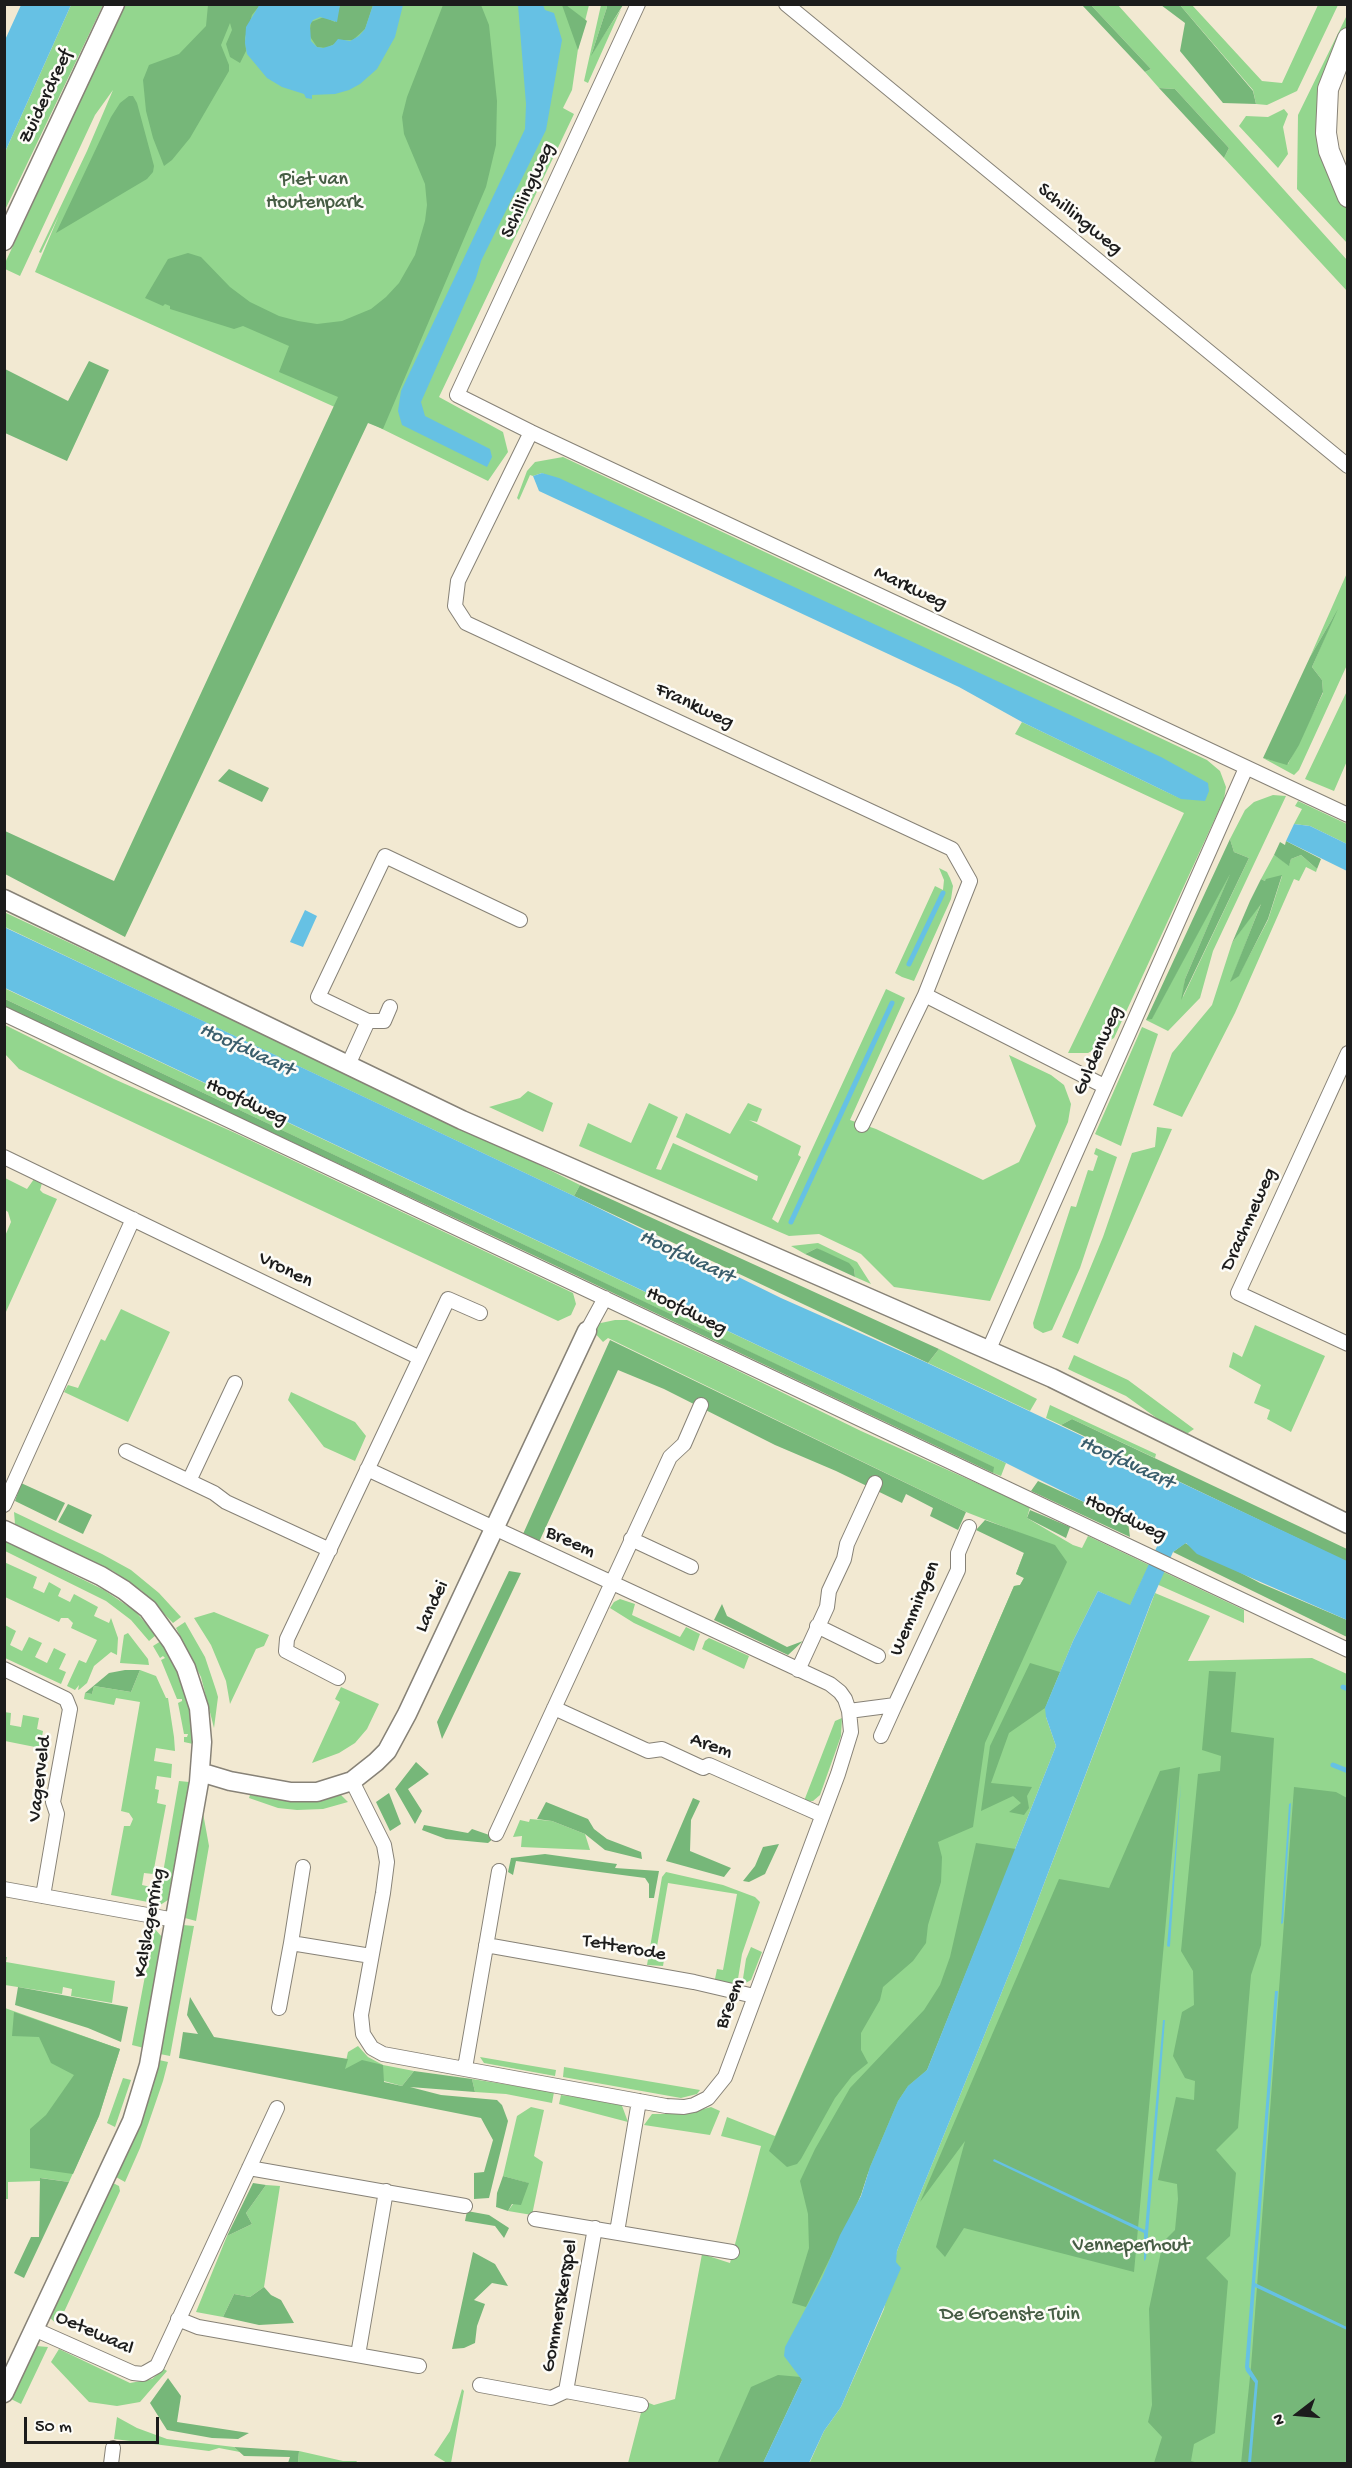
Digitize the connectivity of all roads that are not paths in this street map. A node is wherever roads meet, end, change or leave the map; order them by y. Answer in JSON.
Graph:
{"nodes":[{"id":1,"x":115,"y":4,"type":"edge"},
{"id":2,"x":638,"y":4,"type":"edge"},
{"id":3,"x":786,"y":4,"type":"edge"},
{"id":4,"x":1347,"y":38,"type":"edge"},
{"id":5,"x":1347,"y":197,"type":"edge"},
{"id":6,"x":4,"y":241,"type":"edge"},
{"id":7,"x":457,"y":395,"type":"joint"},
{"id":8,"x":531,"y":432,"type":"junction"},
{"id":9,"x":1347,"y":466,"type":"edge"},
{"id":10,"x":1246,"y":768,"type":"junction"},
{"id":11,"x":1347,"y":815,"type":"edge"},
{"id":12,"x":4,"y":899,"type":"edge"},
{"id":13,"x":520,"y":920,"type":"dead end"},
{"id":14,"x":925,"y":995,"type":"junction"},
{"id":15,"x":390,"y":1007,"type":"dead end"},
{"id":16,"x":4,"y":1014,"type":"edge"},
{"id":17,"x":368,"y":1021,"type":"junction"},
{"id":18,"x":1347,"y":1053,"type":"edge"},
{"id":19,"x":348,"y":1065,"type":"junction"},
{"id":20,"x":1104,"y":1086,"type":"junction"},
{"id":21,"x":862,"y":1125,"type":"dead end"},
{"id":22,"x":4,"y":1157,"type":"edge"},
{"id":23,"x":133,"y":1220,"type":"junction"},
{"id":24,"x":605,"y":1298,"type":"junction"},
{"id":25,"x":480,"y":1313,"type":"dead end"},
{"id":26,"x":587,"y":1331,"type":"joint"},
{"id":27,"x":1347,"y":1344,"type":"edge"},
{"id":28,"x":989,"y":1349,"type":"junction"},
{"id":29,"x":420,"y":1358,"type":"junction"},
{"id":30,"x":235,"y":1383,"type":"dead end"},
{"id":31,"x":701,"y":1405,"type":"dead end"},
{"id":32,"x":126,"y":1451,"type":"dead end"},
{"id":33,"x":367,"y":1469,"type":"junction"},
{"id":34,"x":189,"y":1481,"type":"junction"},
{"id":35,"x":875,"y":1483,"type":"dead end"},
{"id":36,"x":4,"y":1505,"type":"edge"},
{"id":37,"x":1347,"y":1524,"type":"edge"},
{"id":38,"x":969,"y":1527,"type":"dead end"},
{"id":39,"x":494,"y":1529,"type":"junction"},
{"id":40,"x":4,"y":1530,"type":"edge"},
{"id":41,"x":631,"y":1539,"type":"junction"},
{"id":42,"x":330,"y":1550,"type":"junction"},
{"id":43,"x":691,"y":1567,"type":"dead end"},
{"id":44,"x":611,"y":1583,"type":"junction"},
{"id":45,"x":818,"y":1626,"type":"junction"},
{"id":46,"x":1347,"y":1650,"type":"edge"},
{"id":47,"x":878,"y":1656,"type":"dead end"},
{"id":48,"x":4,"y":1669,"type":"edge"},
{"id":49,"x":798,"y":1670,"type":"junction"},
{"id":50,"x":338,"y":1678,"type":"dead end"},
{"id":51,"x":895,"y":1705,"type":"junction"},
{"id":52,"x":554,"y":1708,"type":"junction"},
{"id":53,"x":849,"y":1711,"type":"junction"},
{"id":54,"x":881,"y":1736,"type":"dead end"},
{"id":55,"x":200,"y":1772,"type":"junction"},
{"id":56,"x":352,"y":1781,"type":"junction"},
{"id":57,"x":822,"y":1815,"type":"junction"},
{"id":58,"x":496,"y":1834,"type":"dead end"},
{"id":59,"x":303,"y":1867,"type":"dead end"},
{"id":60,"x":499,"y":1871,"type":"dead end"},
{"id":61,"x":4,"y":1889,"type":"edge"},
{"id":62,"x":44,"y":1896,"type":"junction"},
{"id":63,"x":175,"y":1920,"type":"junction"},
{"id":64,"x":291,"y":1943,"type":"junction"},
{"id":65,"x":486,"y":1945,"type":"junction"},
{"id":66,"x":371,"y":1956,"type":"junction"},
{"id":67,"x":754,"y":1996,"type":"junction"},
{"id":68,"x":279,"y":2008,"type":"dead end"},
{"id":69,"x":465,"y":2068,"type":"junction"},
{"id":70,"x":639,"y":2101,"type":"junction"},
{"id":71,"x":277,"y":2108,"type":"dead end"},
{"id":72,"x":249,"y":2168,"type":"junction"},
{"id":73,"x":386,"y":2191,"type":"junction"},
{"id":74,"x":465,"y":2206,"type":"dead end"},
{"id":75,"x":535,"y":2219,"type":"dead end"},
{"id":76,"x":595,"y":2228,"type":"junction"},
{"id":77,"x":616,"y":2232,"type":"junction"},
{"id":78,"x":732,"y":2252,"type":"dead end"},
{"id":79,"x":178,"y":2319,"type":"junction"},
{"id":80,"x":34,"y":2329,"type":"junction"},
{"id":81,"x":358,"y":2355,"type":"junction"},
{"id":82,"x":419,"y":2366,"type":"dead end"},
{"id":83,"x":480,"y":2385,"type":"dead end"},
{"id":84,"x":566,"y":2391,"type":"junction"},
{"id":85,"x":4,"y":2393,"type":"edge"},
{"id":86,"x":641,"y":2405,"type":"dead end"},
{"id":87,"x":113,"y":2448,"type":"dead end"},
{"id":88,"x":111,"y":2463,"type":"edge"}],
"edges":[{"from":1,"to":6,"type":"street","name":"Zuiderdreef"},
{"from":2,"to":7,"type":"street","name":"Schillingweg"},
{"from":3,"to":9,"type":"street","name":"Schillingweg"},
{"from":4,"to":5,"type":"main road"},
{"from":7,"to":8,"type":"street","name":"Markweg"},
{"from":8,"to":10,"type":"street","name":"Markweg"},
{"from":8,"to":14,"type":"street","name":"Frankweg"},
{"from":10,"to":11,"type":"street","name":"Markweg"},
{"from":10,"to":20,"type":"street","name":"Guldenweg"},
{"from":12,"to":19,"type":"street"},
{"from":13,"to":17,"type":"street"},
{"from":14,"to":20,"type":"street"},
{"from":14,"to":21,"type":"street","name":"Frankweg"},
{"from":15,"to":17,"type":"street"},
{"from":16,"to":24,"type":"street","name":"Hoofdweg"},
{"from":17,"to":19,"type":"street"},
{"from":18,"to":27,"type":"street","name":"Drachmeweg"},
{"from":19,"to":28,"type":"street"},
{"from":20,"to":28,"type":"street","name":"Guldenweg"},
{"from":22,"to":23,"type":"street","name":"Vronen"},
{"from":23,"to":29,"type":"street","name":"Vronen"},
{"from":23,"to":36,"type":"street"},
{"from":24,"to":26,"type":"street","name":"Landei"},
{"from":24,"to":46,"type":"street","name":"Hoofdweg"},
{"from":25,"to":29,"type":"street"},
{"from":26,"to":39,"type":"street","name":"Landei"},
{"from":28,"to":37,"type":"street"},
{"from":29,"to":33,"type":"street"},
{"from":30,"to":34,"type":"street"},
{"from":31,"to":41,"type":"street"},
{"from":32,"to":34,"type":"street"},
{"from":33,"to":39,"type":"street"},
{"from":33,"to":42,"type":"street"},
{"from":34,"to":42,"type":"street"},
{"from":35,"to":45,"type":"street"},
{"from":38,"to":51,"type":"street","name":"Wemmingen"},
{"from":39,"to":44,"type":"street","name":"Breem"},
{"from":39,"to":56,"type":"street","name":"Landei"},
{"from":40,"to":55,"type":"street","name":"Kalslagerring"},
{"from":41,"to":43,"type":"street"},
{"from":41,"to":44,"type":"street"},
{"from":42,"to":50,"type":"street"},
{"from":44,"to":49,"type":"street","name":"Breem"},
{"from":44,"to":52,"type":"street"},
{"from":45,"to":47,"type":"street","name":"Wemmingen"},
{"from":45,"to":49,"type":"street"},
{"from":48,"to":62,"type":"street","name":"Vagerveld"},
{"from":49,"to":53,"type":"street","name":"Breem"},
{"from":51,"to":53,"type":"street"},
{"from":51,"to":54,"type":"street","name":"Wemmingen"},
{"from":52,"to":57,"type":"street","name":"Arem"},
{"from":52,"to":58,"type":"street"},
{"from":53,"to":57,"type":"street","name":"Breem"},
{"from":55,"to":56,"type":"street","name":"Landei"},
{"from":55,"to":63,"type":"street","name":"Kalslagerring"},
{"from":56,"to":66,"type":"street","name":"Breem"},
{"from":57,"to":67,"type":"street","name":"Breem"},
{"from":59,"to":64,"type":"street"},
{"from":60,"to":65,"type":"street"},
{"from":61,"to":62,"type":"street"},
{"from":62,"to":63,"type":"street"},
{"from":63,"to":80,"type":"street","name":"Kalslagerring"},
{"from":64,"to":66,"type":"street"},
{"from":64,"to":68,"type":"street"},
{"from":65,"to":67,"type":"street","name":"Tetterode"},
{"from":65,"to":69,"type":"street"},
{"from":66,"to":69,"type":"street","name":"Breem"},
{"from":67,"to":70,"type":"street","name":"Breem"},
{"from":69,"to":70,"type":"street","name":"Breem"},
{"from":70,"to":77,"type":"street"},
{"from":71,"to":72,"type":"street","name":"Oetewaal"},
{"from":72,"to":73,"type":"street"},
{"from":72,"to":79,"type":"street","name":"Oetewaal"},
{"from":73,"to":74,"type":"street"},
{"from":73,"to":81,"type":"street"},
{"from":75,"to":76,"type":"street","name":"Gommerskerspel"},
{"from":76,"to":77,"type":"street","name":"Gommerskerspel"},
{"from":76,"to":84,"type":"street","name":"Gommerskerspel"},
{"from":77,"to":78,"type":"street","name":"Gommerskerspel"},
{"from":79,"to":80,"type":"street","name":"Oetewaal"},
{"from":79,"to":81,"type":"street"},
{"from":80,"to":85,"type":"street","name":"Kalslagerring"},
{"from":81,"to":82,"type":"street"},
{"from":83,"to":84,"type":"street","name":"Gommerskerspel"},
{"from":84,"to":86,"type":"street","name":"Gommerskerspel"},
{"from":87,"to":88,"type":"street"}]}
